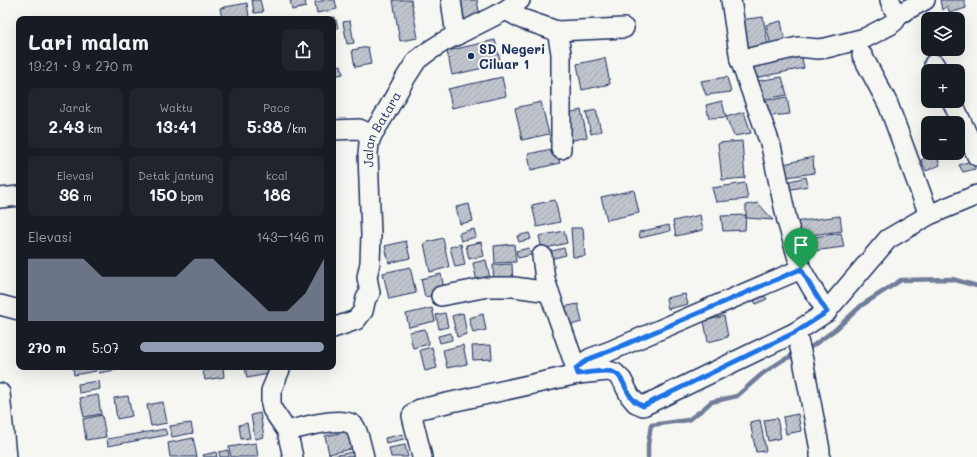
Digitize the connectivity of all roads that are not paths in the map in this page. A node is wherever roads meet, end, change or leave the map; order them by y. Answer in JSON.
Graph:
{"nodes":[{"id":1,"x":451,"y":0,"type":"edge"},
{"id":2,"x":731,"y":0,"type":"edge"},
{"id":3,"x":925,"y":0,"type":"edge"},
{"id":4,"x":513,"y":5,"type":"edge"},
{"id":5,"x":894,"y":6,"type":"edge"},
{"id":6,"x":624,"y":28,"type":"dead end"},
{"id":7,"x":557,"y":31,"type":"junction"},
{"id":8,"x":456,"y":36,"type":"junction"},
{"id":9,"x":862,"y":55,"type":"dead end"},
{"id":10,"x":740,"y":60,"type":"junction"},
{"id":11,"x":955,"y":108,"type":"edge"},
{"id":12,"x":336,"y":130,"type":"edge"},
{"id":13,"x":372,"y":135,"type":"junction"},
{"id":14,"x":561,"y":149,"type":"dead end"},
{"id":15,"x":977,"y":156,"type":"edge"},
{"id":16,"x":977,"y":195,"type":"edge"},
{"id":17,"x":16,"y":196,"type":"edge"},
{"id":18,"x":0,"y":198,"type":"edge"},
{"id":19,"x":929,"y":215,"type":"junction"},
{"id":20,"x":542,"y":256,"type":"dead end"},
{"id":21,"x":801,"y":269,"type":"junction"},
{"id":22,"x":549,"y":292,"type":"junction"},
{"id":23,"x":442,"y":296,"type":"dead end"},
{"id":24,"x":0,"y":305,"type":"edge"},
{"id":25,"x":16,"y":309,"type":"edge"},
{"id":26,"x":827,"y":312,"type":"junction"},
{"id":27,"x":336,"y":327,"type":"edge"},
{"id":28,"x":799,"y":345,"type":"junction"},
{"id":29,"x":280,"y":370,"type":"edge"},
{"id":30,"x":577,"y":371,"type":"junction"},
{"id":31,"x":0,"y":392,"type":"edge"},
{"id":32,"x":287,"y":431,"type":"junction"},
{"id":33,"x":6,"y":457,"type":"edge"},
{"id":34,"x":293,"y":457,"type":"edge"},
{"id":35,"x":364,"y":457,"type":"edge"},
{"id":36,"x":422,"y":457,"type":"edge"},
{"id":37,"x":820,"y":457,"type":"edge"}],
"edges":[{"from":1,"to":8,"type":"street"},
{"from":2,"to":10,"type":"street"},
{"from":3,"to":5,"type":"street"},
{"from":4,"to":7,"type":"street"},
{"from":4,"to":8,"type":"street","name":"Jalan Batara"},
{"from":5,"to":10,"type":"street"},
{"from":6,"to":7,"type":"street"},
{"from":7,"to":14,"type":"street"},
{"from":8,"to":13,"type":"street","name":"Jalan Batara"},
{"from":9,"to":19,"type":"street"},
{"from":10,"to":21,"type":"street"},
{"from":11,"to":15,"type":"street"},
{"from":12,"to":13,"type":"street"},
{"from":13,"to":27,"type":"street","name":"Jalan Batara"},
{"from":16,"to":19,"type":"street"},
{"from":17,"to":18,"type":"street"},
{"from":19,"to":26,"type":"street"},
{"from":20,"to":22,"type":"street"},
{"from":21,"to":26,"type":"street"},
{"from":21,"to":30,"type":"street"},
{"from":22,"to":23,"type":"street"},
{"from":22,"to":30,"type":"street"},
{"from":24,"to":25,"type":"street"},
{"from":26,"to":28,"type":"street"},
{"from":28,"to":30,"type":"street"},
{"from":28,"to":37,"type":"street"},
{"from":29,"to":32,"type":"street"},
{"from":30,"to":36,"type":"street"},
{"from":31,"to":33,"type":"street"},
{"from":32,"to":34,"type":"street"},
{"from":32,"to":35,"type":"street"}]}
